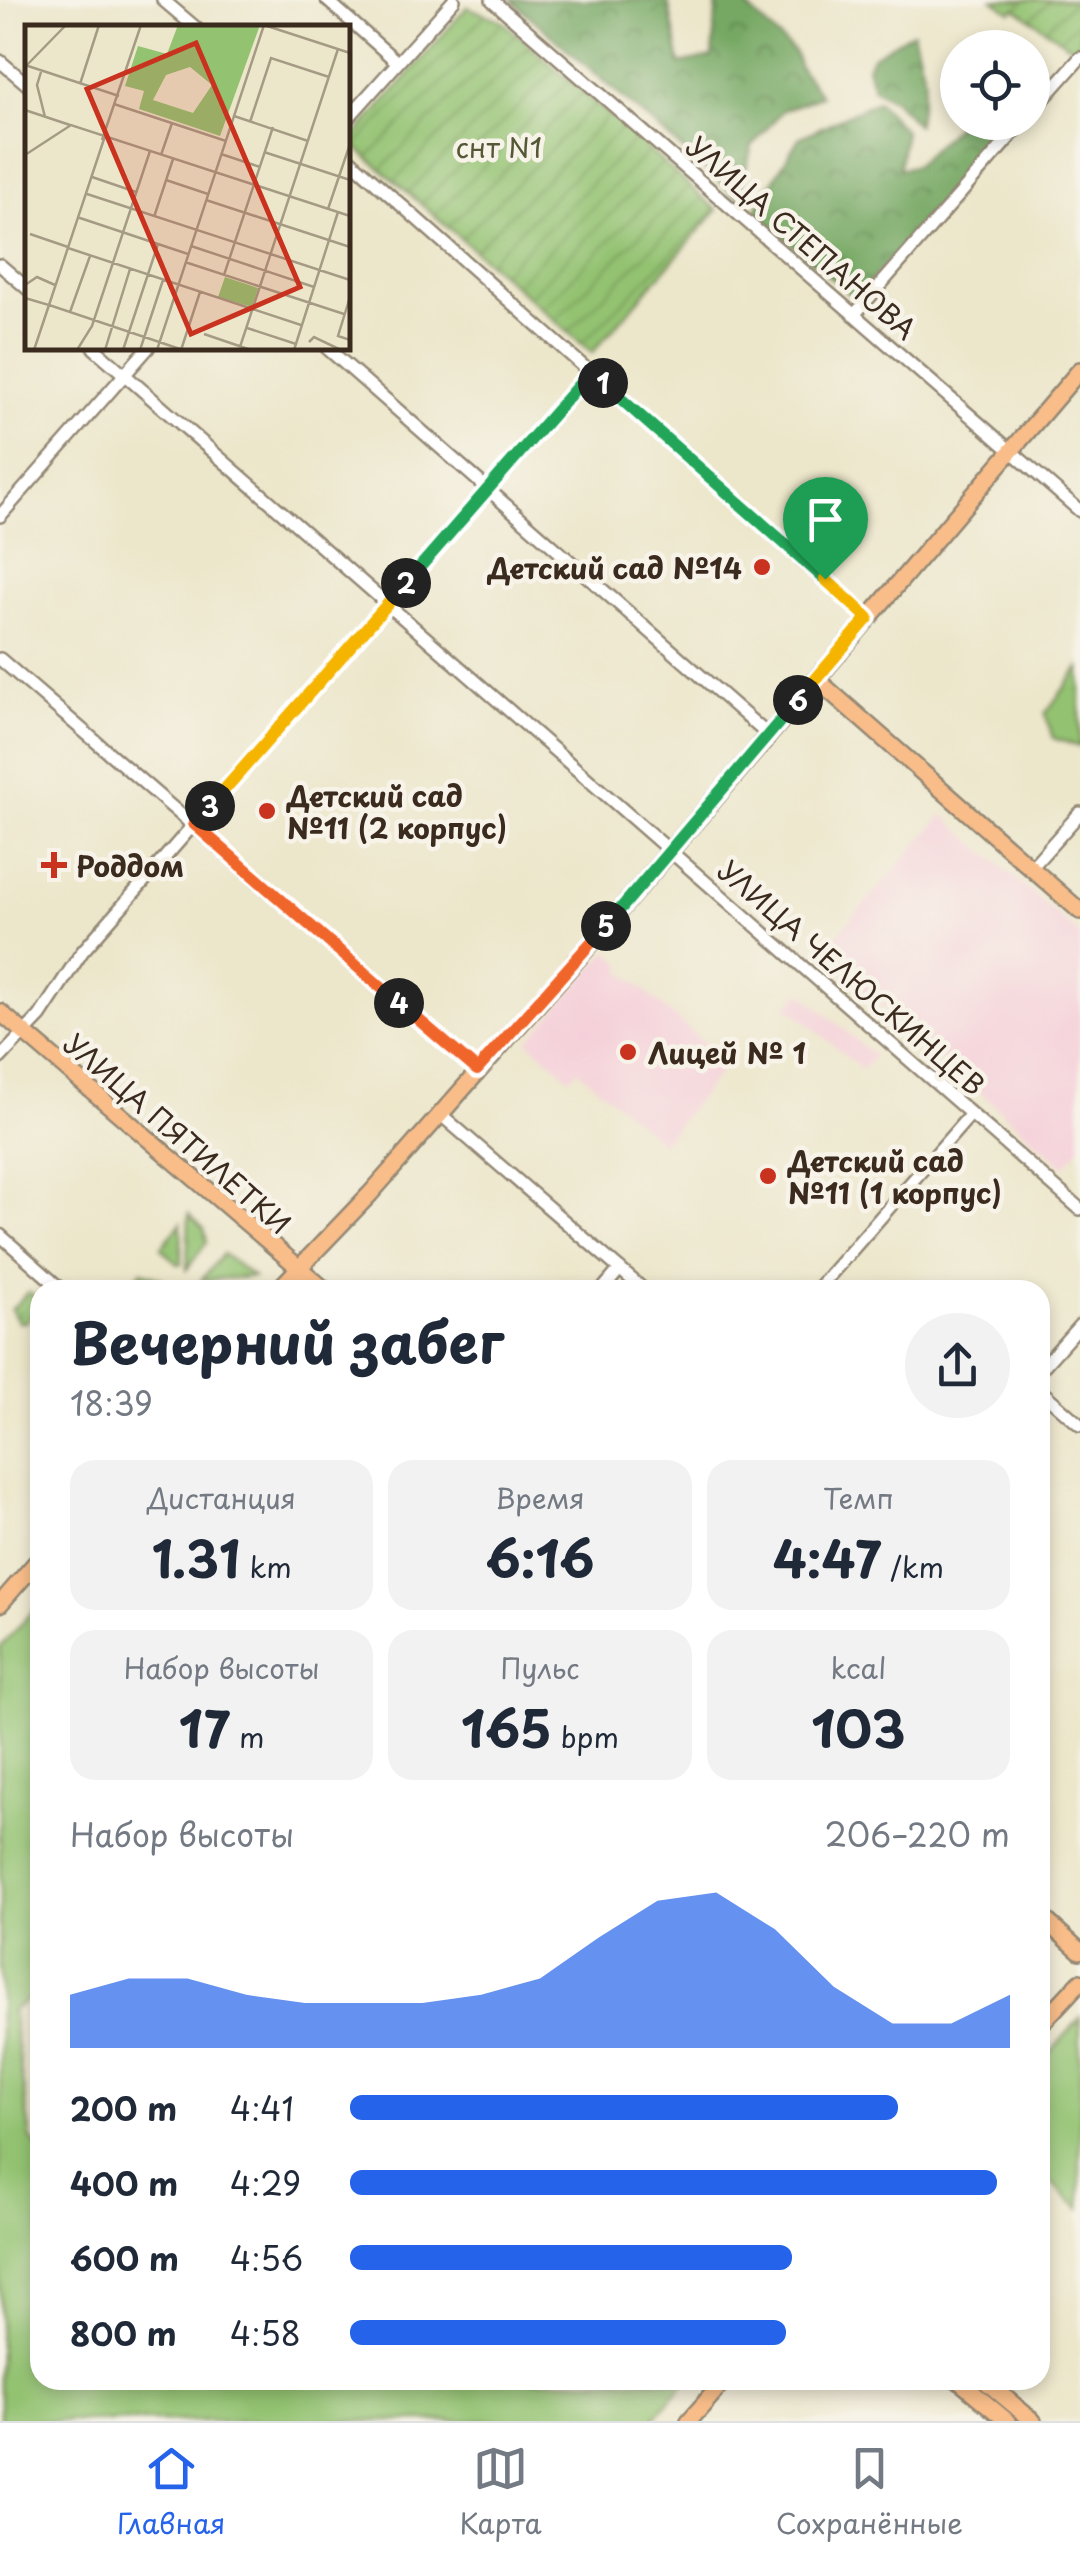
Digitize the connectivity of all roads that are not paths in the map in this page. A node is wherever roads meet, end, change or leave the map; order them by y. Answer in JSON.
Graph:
{"nodes":[{"id":1,"x":164,"y":0,"type":"edge"},
{"id":2,"x":326,"y":0,"type":"edge"},
{"id":3,"x":454,"y":0,"type":"edge"},
{"id":4,"x":492,"y":0,"type":"edge"},
{"id":5,"x":193,"y":25,"type":"edge"},
{"id":6,"x":1080,"y":58,"type":"edge"},
{"id":7,"x":0,"y":61,"type":"edge"},
{"id":8,"x":397,"y":62,"type":"junction"},
{"id":9,"x":25,"y":82,"type":"edge"},
{"id":10,"x":1050,"y":92,"type":"edge"},
{"id":11,"x":350,"y":116,"type":"edge"},
{"id":12,"x":1007,"y":140,"type":"edge"},
{"id":13,"x":350,"y":160,"type":"edge"},
{"id":14,"x":0,"y":265,"type":"edge"},
{"id":15,"x":25,"y":286,"type":"edge"},
{"id":16,"x":854,"y":315,"type":"junction"},
{"id":17,"x":96,"y":350,"type":"edge"},
{"id":18,"x":146,"y":350,"type":"edge"},
{"id":19,"x":329,"y":350,"type":"edge"},
{"id":20,"x":1080,"y":370,"type":"edge"},
{"id":21,"x":590,"y":372,"type":"junction"},
{"id":22,"x":124,"y":374,"type":"junction"},
{"id":23,"x":1010,"y":450,"type":"junction"},
{"id":24,"x":488,"y":489,"type":"junction"},
{"id":25,"x":1080,"y":511,"type":"edge"},
{"id":26,"x":0,"y":516,"type":"edge"},
{"id":27,"x":387,"y":604,"type":"junction"},
{"id":28,"x":868,"y":618,"type":"junction"},
{"id":29,"x":0,"y":659,"type":"edge"},
{"id":30,"x":816,"y":679,"type":"junction"},
{"id":31,"x":768,"y":735,"type":"junction"},
{"id":32,"x":1080,"y":814,"type":"edge"},
{"id":33,"x":194,"y":824,"type":"junction"},
{"id":34,"x":670,"y":850,"type":"junction"},
{"id":35,"x":1031,"y":868,"type":"junction"},
{"id":36,"x":1080,"y":911,"type":"edge"},
{"id":37,"x":0,"y":1012,"type":"edge"},
{"id":38,"x":24,"y":1033,"type":"junction"},
{"id":39,"x":0,"y":1058,"type":"edge"},
{"id":40,"x":477,"y":1070,"type":"junction"},
{"id":41,"x":439,"y":1113,"type":"junction"},
{"id":42,"x":971,"y":1114,"type":"junction"},
{"id":43,"x":1080,"y":1209,"type":"edge"},
{"id":44,"x":0,"y":1235,"type":"edge"},
{"id":45,"x":299,"y":1269,"type":"junction"},
{"id":46,"x":620,"y":1269,"type":"junction"},
{"id":47,"x":51,"y":1280,"type":"edge"},
{"id":48,"x":288,"y":1280,"type":"edge"},
{"id":49,"x":313,"y":1280,"type":"edge"},
{"id":50,"x":611,"y":1280,"type":"edge"},
{"id":51,"x":633,"y":1280,"type":"edge"},
{"id":52,"x":826,"y":1280,"type":"edge"},
{"id":53,"x":1080,"y":1325,"type":"edge"},
{"id":54,"x":1050,"y":1359,"type":"edge"},
{"id":55,"x":1050,"y":1399,"type":"edge"},
{"id":56,"x":1080,"y":1426,"type":"edge"},
{"id":57,"x":30,"y":1570,"type":"edge"},
{"id":58,"x":0,"y":1604,"type":"edge"},
{"id":59,"x":1050,"y":1923,"type":"edge"},
{"id":60,"x":1080,"y":1950,"type":"edge"},
{"id":61,"x":1080,"y":1982,"type":"edge"},
{"id":62,"x":1050,"y":2014,"type":"edge"},
{"id":63,"x":716,"y":2390,"type":"edge"},
{"id":64,"x":970,"y":2390,"type":"edge"},
{"id":65,"x":996,"y":2390,"type":"edge"},
{"id":66,"x":689,"y":2421,"type":"edge"},
{"id":67,"x":1007,"y":2421,"type":"edge"},
{"id":68,"x":1033,"y":2421,"type":"edge"}],
"edges":[{"from":1,"to":5,"type":"street"},
{"from":2,"to":8,"type":"street"},
{"from":3,"to":8,"type":"street"},
{"from":4,"to":16,"type":"street","name":"УЛИЦА СТЕПАНОВА"},
{"from":6,"to":10,"type":"street"},
{"from":7,"to":9,"type":"street"},
{"from":8,"to":11,"type":"street"},
{"from":12,"to":16,"type":"street"},
{"from":13,"to":21,"type":"street"},
{"from":14,"to":15,"type":"street"},
{"from":16,"to":23,"type":"street","name":"УЛИЦА СТЕПАНОВА"},
{"from":17,"to":22,"type":"street","name":"УЛИЦА ЧЕЛЮСКИНЦЕВ"},
{"from":18,"to":22,"type":"street"},
{"from":19,"to":24,"type":"street"},
{"from":20,"to":23,"type":"main road"},
{"from":21,"to":24,"type":"street"},
{"from":21,"to":28,"type":"street"},
{"from":22,"to":26,"type":"street"},
{"from":22,"to":27,"type":"street","name":"УЛИЦА ЧЕЛЮСКИНЦЕВ"},
{"from":23,"to":25,"type":"street","name":"УЛИЦА СТЕПАНОВА"},
{"from":23,"to":28,"type":"main road"},
{"from":24,"to":27,"type":"street"},
{"from":24,"to":31,"type":"street"},
{"from":27,"to":33,"type":"street"},
{"from":27,"to":34,"type":"street","name":"УЛИЦА ЧЕЛЮСКИНЦЕВ"},
{"from":28,"to":30,"type":"main road"},
{"from":29,"to":33,"type":"street"},
{"from":30,"to":31,"type":"main road"},
{"from":30,"to":35,"type":"main road"},
{"from":31,"to":34,"type":"main road"},
{"from":32,"to":35,"type":"street"},
{"from":33,"to":38,"type":"street"},
{"from":33,"to":40,"type":"street"},
{"from":34,"to":40,"type":"main road"},
{"from":34,"to":42,"type":"street","name":"УЛИЦА ЧЕЛЮСКИНЦЕВ"},
{"from":35,"to":36,"type":"main road"},
{"from":37,"to":38,"type":"main road","name":"УЛИЦА ПЯТИЛЕТКИ"},
{"from":38,"to":39,"type":"street"},
{"from":38,"to":45,"type":"main road","name":"УЛИЦА ПЯТИЛЕТКИ"},
{"from":40,"to":41,"type":"main road"},
{"from":41,"to":45,"type":"main road"},
{"from":41,"to":46,"type":"street"},
{"from":42,"to":43,"type":"street","name":"УЛИЦА ЧЕЛЮСКИНЦЕВ"},
{"from":42,"to":52,"type":"street"},
{"from":44,"to":47,"type":"street"},
{"from":45,"to":48,"type":"main road"},
{"from":45,"to":49,"type":"main road","name":"УЛИЦА ПЯТИЛЕТКИ"},
{"from":46,"to":50,"type":"street"},
{"from":46,"to":51,"type":"street"},
{"from":53,"to":54,"type":"street"},
{"from":55,"to":56,"type":"street"},
{"from":57,"to":58,"type":"main road"},
{"from":59,"to":60,"type":"main road"},
{"from":61,"to":62,"type":"main road"},
{"from":63,"to":66,"type":"main road"},
{"from":64,"to":67,"type":"main road"},
{"from":65,"to":68,"type":"main road"}]}
